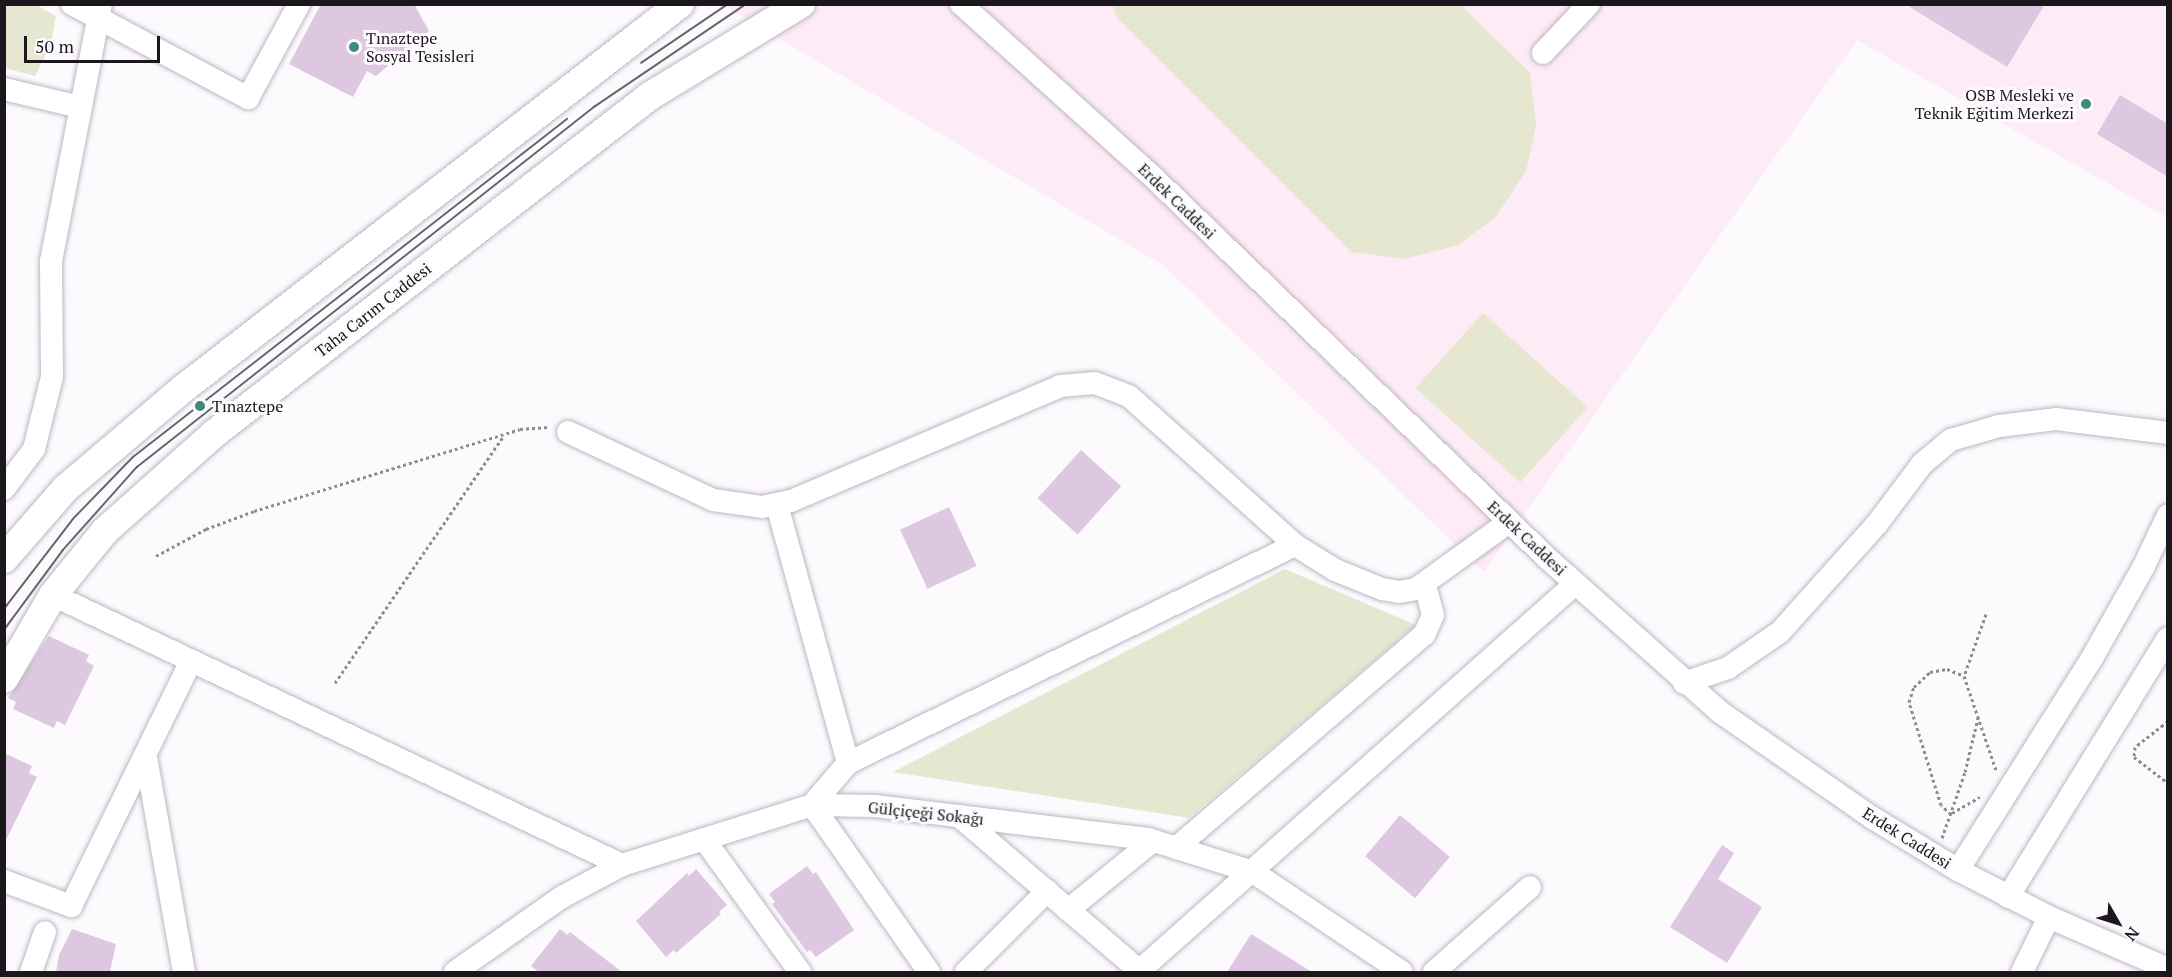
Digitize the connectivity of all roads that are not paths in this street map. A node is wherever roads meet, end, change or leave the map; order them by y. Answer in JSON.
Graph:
{"nodes":[{"id":1,"x":72,"y":4,"type":"edge"},
{"id":2,"x":299,"y":4,"type":"edge"},
{"id":3,"x":680,"y":4,"type":"edge"},
{"id":4,"x":801,"y":4,"type":"edge"},
{"id":5,"x":961,"y":4,"type":"edge"},
{"id":6,"x":1588,"y":4,"type":"edge"},
{"id":7,"x":100,"y":12,"type":"edge"},
{"id":8,"x":1544,"y":53,"type":"dead end"},
{"id":9,"x":4,"y":89,"type":"edge"},
{"id":10,"x":80,"y":107,"type":"junction"},
{"id":11,"x":568,"y":432,"type":"road end"},
{"id":12,"x":2168,"y":432,"type":"edge"},
{"id":13,"x":4,"y":489,"type":"edge"},
{"id":14,"x":777,"y":505,"type":"junction"},
{"id":15,"x":2168,"y":515,"type":"edge"},
{"id":16,"x":1509,"y":522,"type":"junction"},
{"id":17,"x":1294,"y":545,"type":"junction"},
{"id":18,"x":4,"y":560,"type":"edge"},
{"id":19,"x":1575,"y":584,"type":"junction"},
{"id":20,"x":1425,"y":585,"type":"junction"},
{"id":21,"x":53,"y":595,"type":"junction"},
{"id":22,"x":2168,"y":638,"type":"edge"},
{"id":23,"x":191,"y":661,"type":"junction"},
{"id":24,"x":4,"y":679,"type":"edge"},
{"id":25,"x":1684,"y":683,"type":"junction"},
{"id":26,"x":146,"y":757,"type":"junction"},
{"id":27,"x":848,"y":763,"type":"junction"},
{"id":28,"x":812,"y":804,"type":"junction"},
{"id":29,"x":959,"y":816,"type":"junction"},
{"id":30,"x":704,"y":839,"type":"junction"},
{"id":31,"x":1153,"y":841,"type":"junction"},
{"id":32,"x":1176,"y":848,"type":"junction"},
{"id":33,"x":622,"y":865,"type":"junction"},
{"id":34,"x":1958,"y":870,"type":"junction"},
{"id":35,"x":1253,"y":872,"type":"junction"},
{"id":36,"x":4,"y":881,"type":"edge"},
{"id":37,"x":1530,"y":887,"type":"dead end"},
{"id":38,"x":1047,"y":891,"type":"junction"},
{"id":39,"x":2008,"y":897,"type":"junction"},
{"id":40,"x":1068,"y":910,"type":"junction"},
{"id":41,"x":2049,"y":916,"type":"junction"},
{"id":42,"x":45,"y":932,"type":"dead end"},
{"id":43,"x":2168,"y":969,"type":"edge"},
{"id":44,"x":1139,"y":971,"type":"edge"},
{"id":45,"x":31,"y":972,"type":"edge"},
{"id":46,"x":184,"y":972,"type":"edge"},
{"id":47,"x":455,"y":972,"type":"edge"},
{"id":48,"x":800,"y":972,"type":"edge"},
{"id":49,"x":929,"y":972,"type":"edge"},
{"id":50,"x":966,"y":972,"type":"edge"},
{"id":51,"x":1402,"y":972,"type":"edge"},
{"id":52,"x":1434,"y":972,"type":"edge"},
{"id":53,"x":2022,"y":972,"type":"edge"}],
"edges":[{"from":1,"to":7,"type":"street"},
{"from":2,"to":7,"type":"street"},
{"from":3,"to":18,"type":"main road"},
{"from":4,"to":21,"type":"main road","name":"Taha Carım Caddesi"},
{"from":5,"to":16,"type":"street","name":"Erdek Caddesi"},
{"from":6,"to":8,"type":"street"},
{"from":7,"to":10,"type":"street"},
{"from":9,"to":10,"type":"street"},
{"from":10,"to":13,"type":"street"},
{"from":11,"to":14,"type":"street"},
{"from":12,"to":25,"type":"street"},
{"from":14,"to":17,"type":"street"},
{"from":14,"to":27,"type":"street"},
{"from":15,"to":34,"type":"street"},
{"from":16,"to":19,"type":"street","name":"Erdek Caddesi"},
{"from":16,"to":20,"type":"street"},
{"from":17,"to":20,"type":"street"},
{"from":17,"to":27,"type":"street"},
{"from":19,"to":25,"type":"street","name":"Erdek Caddesi"},
{"from":19,"to":35,"type":"street"},
{"from":20,"to":32,"type":"street"},
{"from":21,"to":23,"type":"street"},
{"from":21,"to":24,"type":"main road","name":"Taha Carım Caddesi"},
{"from":22,"to":39,"type":"street"},
{"from":23,"to":26,"type":"street"},
{"from":23,"to":33,"type":"street"},
{"from":25,"to":34,"type":"street","name":"Erdek Caddesi"},
{"from":26,"to":36,"type":"street"},
{"from":26,"to":46,"type":"street"},
{"from":27,"to":28,"type":"street"},
{"from":28,"to":29,"type":"street","name":"Gülçiçeği Sokağı"},
{"from":28,"to":30,"type":"street","name":"Gülçiçeği Sokağı"},
{"from":28,"to":49,"type":"street"},
{"from":29,"to":31,"type":"street","name":"Gülçiçeği Sokağı"},
{"from":29,"to":38,"type":"street"},
{"from":30,"to":33,"type":"street","name":"Gülçiçeği Sokağı"},
{"from":30,"to":48,"type":"street"},
{"from":31,"to":32,"type":"street","name":"Gülçiçeği Sokağı"},
{"from":31,"to":40,"type":"street"},
{"from":32,"to":35,"type":"street","name":"Gülçiçeği Sokağı"},
{"from":33,"to":47,"type":"street","name":"Gülçiçeği Sokağı"},
{"from":34,"to":39,"type":"street","name":"Erdek Caddesi"},
{"from":35,"to":44,"type":"street"},
{"from":35,"to":51,"type":"street","name":"Gülçiçeği Sokağı"},
{"from":37,"to":52,"type":"street"},
{"from":38,"to":40,"type":"street"},
{"from":38,"to":50,"type":"street"},
{"from":39,"to":41,"type":"street","name":"Erdek Caddesi"},
{"from":40,"to":44,"type":"street"},
{"from":41,"to":43,"type":"street","name":"Erdek Caddesi"},
{"from":41,"to":53,"type":"street"},
{"from":42,"to":45,"type":"street"}]}
